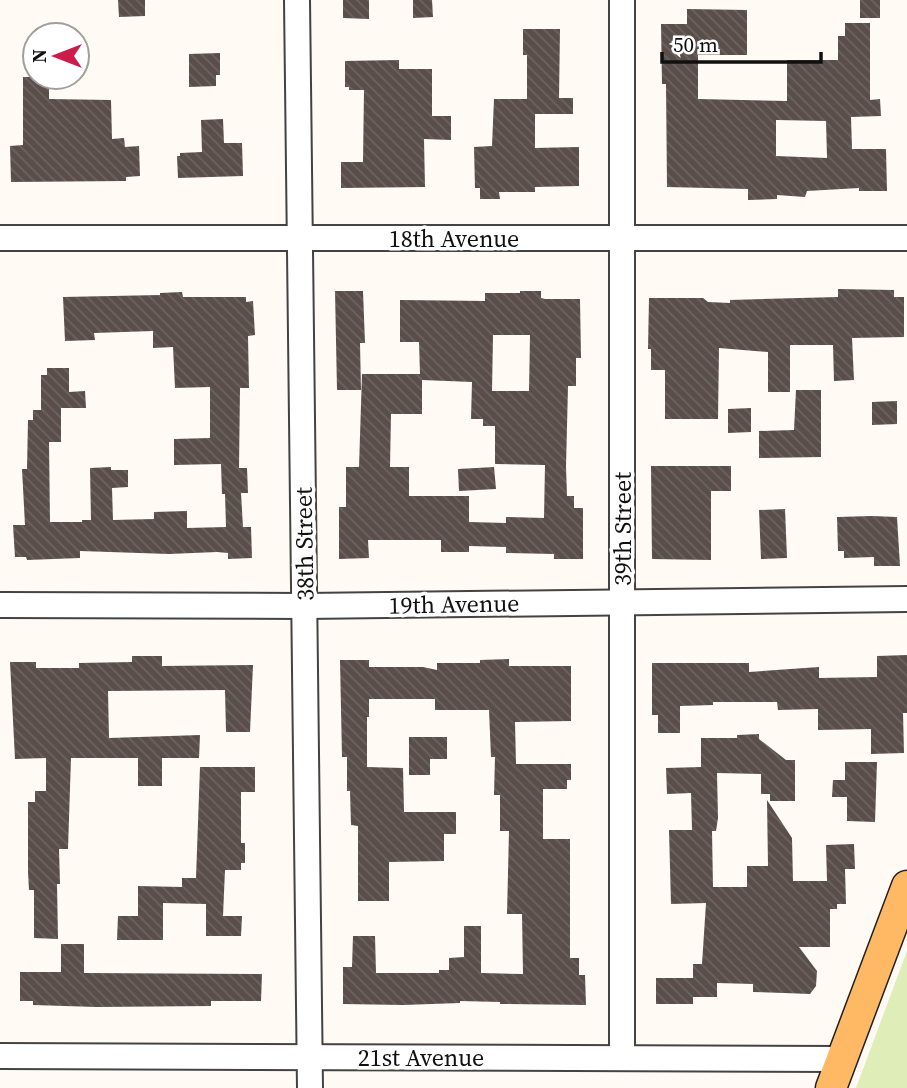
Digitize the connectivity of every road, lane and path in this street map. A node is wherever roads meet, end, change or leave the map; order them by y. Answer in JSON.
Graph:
{"nodes":[{"id":1,"x":297,"y":0,"type":"edge"},
{"id":2,"x":622,"y":0,"type":"edge"},
{"id":3,"x":0,"y":238,"type":"edge"},
{"id":4,"x":300,"y":238,"type":"junction"},
{"id":5,"x":622,"y":238,"type":"junction"},
{"id":6,"x":907,"y":238,"type":"edge"},
{"id":7,"x":907,"y":599,"type":"edge"},
{"id":8,"x":622,"y":602,"type":"junction"},
{"id":9,"x":0,"y":605,"type":"edge"},
{"id":10,"x":305,"y":606,"type":"junction"},
{"id":11,"x":907,"y":886,"type":"edge"},
{"id":12,"x":0,"y":1056,"type":"edge"},
{"id":13,"x":310,"y":1057,"type":"junction"},
{"id":14,"x":622,"y":1058,"type":"junction"},
{"id":15,"x":841,"y":1059,"type":"junction"},
{"id":16,"x":310,"y":1088,"type":"edge"},
{"id":17,"x":831,"y":1088,"type":"edge"}],
"edges":[{"from":1,"to":4,"type":"street","name":"38th Street"},
{"from":2,"to":5,"type":"street","name":"39th Street"},
{"from":3,"to":4,"type":"street","name":"18th Avenue"},
{"from":4,"to":5,"type":"street","name":"18th Avenue"},
{"from":4,"to":10,"type":"street","name":"38th Street"},
{"from":5,"to":6,"type":"street","name":"18th Avenue"},
{"from":5,"to":8,"type":"street","name":"39th Street"},
{"from":7,"to":8,"type":"street","name":"19th Avenue"},
{"from":8,"to":10,"type":"street","name":"19th Avenue"},
{"from":8,"to":14,"type":"street","name":"39th Street"},
{"from":9,"to":10,"type":"street","name":"19th Avenue"},
{"from":10,"to":13,"type":"street","name":"38th Street"},
{"from":11,"to":15,"type":"main road"},
{"from":12,"to":13,"type":"street","name":"21st Avenue"},
{"from":13,"to":14,"type":"street","name":"21st Avenue"},
{"from":13,"to":16,"type":"street","name":"38th Street"},
{"from":14,"to":15,"type":"street","name":"21st Avenue"},
{"from":15,"to":17,"type":"main road"}]}
